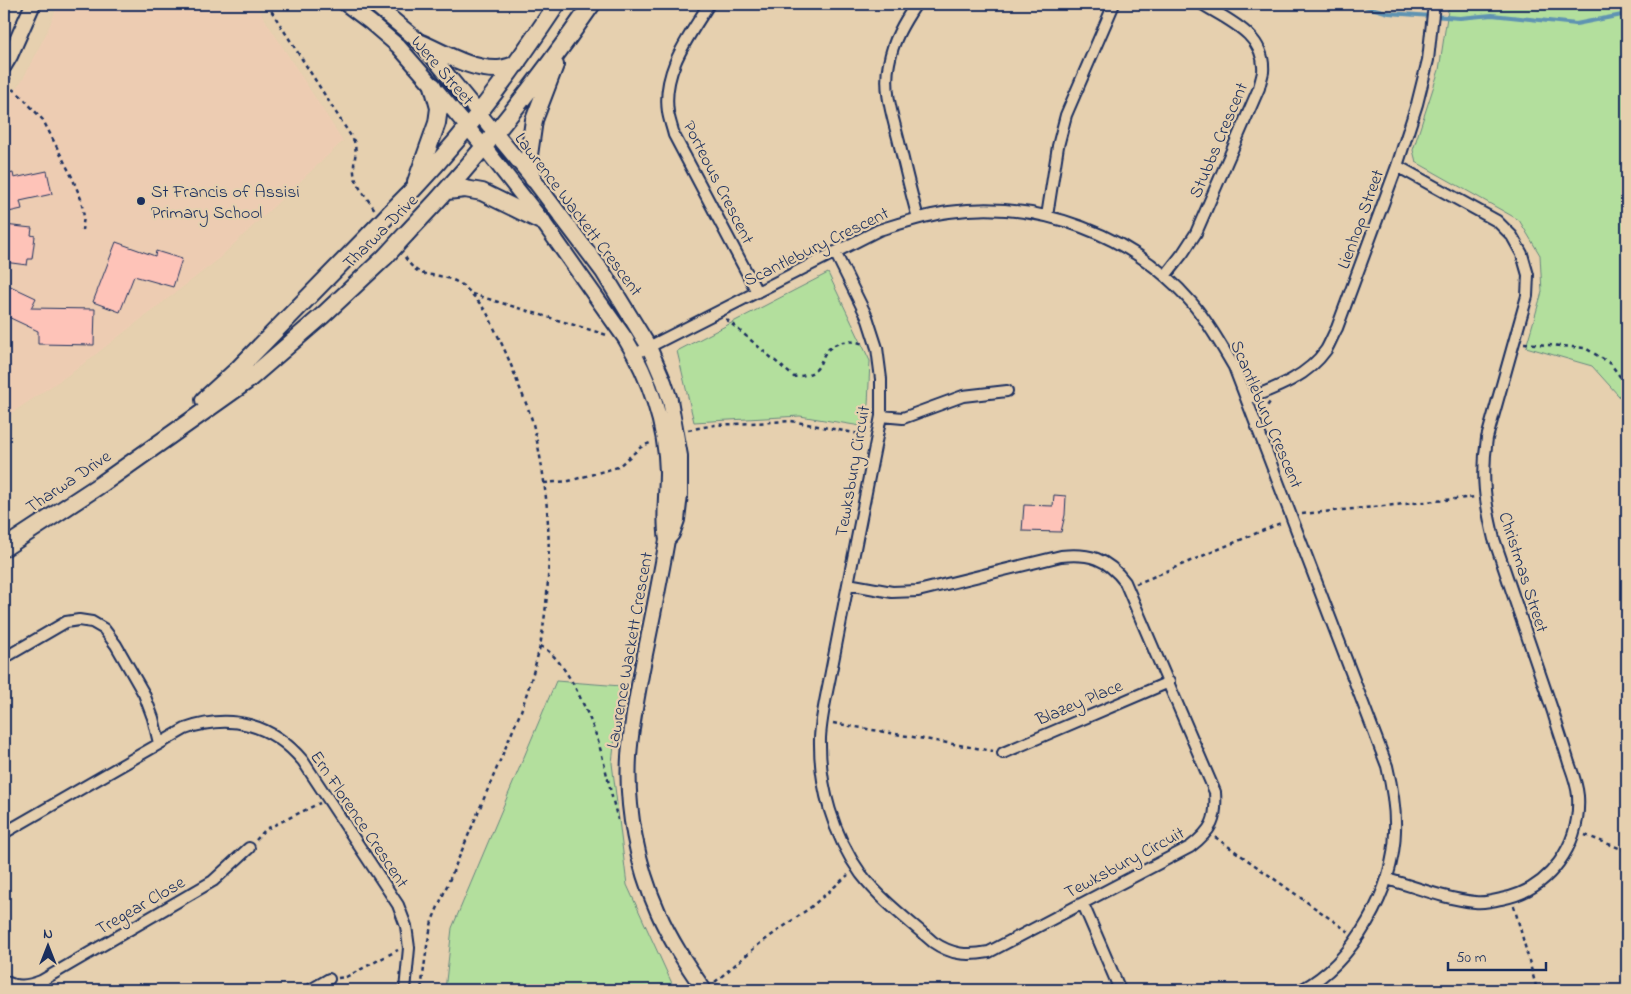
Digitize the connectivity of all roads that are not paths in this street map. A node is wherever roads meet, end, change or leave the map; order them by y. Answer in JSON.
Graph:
{"nodes":[{"id":1,"x":33,"y":4,"type":"edge"},
{"id":2,"x":346,"y":4,"type":"edge"},
{"id":3,"x":374,"y":4,"type":"edge"},
{"id":4,"x":557,"y":4,"type":"edge"},
{"id":5,"x":592,"y":4,"type":"edge"},
{"id":6,"x":709,"y":4,"type":"edge"},
{"id":7,"x":916,"y":4,"type":"edge"},
{"id":8,"x":1114,"y":4,"type":"edge"},
{"id":9,"x":1202,"y":4,"type":"edge"},
{"id":10,"x":1434,"y":4,"type":"edge"},
{"id":11,"x":421,"y":43,"type":"junction"},
{"id":12,"x":562,"y":47,"type":"junction"},
{"id":13,"x":517,"y":64,"type":"junction"},
{"id":14,"x":4,"y":66,"type":"edge"},
{"id":15,"x":433,"y":86,"type":"junction"},
{"id":16,"x":480,"y":113,"type":"junction"},
{"id":17,"x":468,"y":128,"type":"junction"},
{"id":18,"x":496,"y":133,"type":"junction"},
{"id":19,"x":484,"y":148,"type":"junction"},
{"id":20,"x":1397,"y":166,"type":"junction"},
{"id":21,"x":533,"y":178,"type":"junction"},
{"id":22,"x":412,"y":191,"type":"junction"},
{"id":23,"x":447,"y":191,"type":"junction"},
{"id":24,"x":1047,"y":216,"type":"junction"},
{"id":25,"x":918,"y":218,"type":"junction"},
{"id":26,"x":543,"y":222,"type":"junction"},
{"id":27,"x":835,"y":252,"type":"junction"},
{"id":28,"x":1165,"y":276,"type":"junction"},
{"id":29,"x":757,"y":292,"type":"junction"},
{"id":30,"x":650,"y":347,"type":"junction"},
{"id":31,"x":636,"y":354,"type":"junction"},
{"id":32,"x":1006,"y":392,"type":"dead end"},
{"id":33,"x":1247,"y":399,"type":"junction"},
{"id":34,"x":881,"y":416,"type":"junction"},
{"id":35,"x":154,"y":445,"type":"junction"},
{"id":36,"x":667,"y":540,"type":"junction"},
{"id":37,"x":4,"y":548,"type":"edge"},
{"id":38,"x":848,"y":584,"type":"junction"},
{"id":39,"x":4,"y":658,"type":"edge"},
{"id":40,"x":1168,"y":682,"type":"junction"},
{"id":41,"x":159,"y":743,"type":"junction"},
{"id":42,"x":1003,"y":753,"type":"road end"},
{"id":43,"x":4,"y":833,"type":"edge"},
{"id":44,"x":250,"y":848,"type":"road end"},
{"id":45,"x":1387,"y":878,"type":"junction"},
{"id":46,"x":1083,"y":904,"type":"junction"},
{"id":47,"x":329,"y":979,"type":"road end"},
{"id":48,"x":42,"y":981,"type":"junction"},
{"id":49,"x":4,"y":982,"type":"edge"},
{"id":50,"x":709,"y":986,"type":"edge"},
{"id":51,"x":47,"y":990,"type":"edge"},
{"id":52,"x":310,"y":990,"type":"edge"},
{"id":53,"x":405,"y":990,"type":"edge"},
{"id":54,"x":1120,"y":990,"type":"edge"},
{"id":55,"x":1305,"y":990,"type":"edge"}],
"edges":[{"from":1,"to":14,"type":"street"},
{"from":2,"to":15,"type":"street","name":"Were Street"},
{"from":3,"to":11,"type":"street","name":"Were Street"},
{"from":4,"to":13,"type":"main road","name":"Tharwa Drive"},
{"from":5,"to":12,"type":"main road","name":"Tharwa Drive"},
{"from":6,"to":29,"type":"street","name":"Porteous Crescent"},
{"from":7,"to":25,"type":"street"},
{"from":8,"to":24,"type":"street"},
{"from":9,"to":28,"type":"street","name":"Stubbs Crescent"},
{"from":10,"to":20,"type":"street","name":"Lienhop Street"},
{"from":11,"to":13,"type":"main road"},
{"from":11,"to":16,"type":"street","name":"Were Street"},
{"from":12,"to":18,"type":"main road","name":"Tharwa Drive"},
{"from":12,"to":21,"type":"main road"},
{"from":13,"to":16,"type":"main road","name":"Tharwa Drive"},
{"from":15,"to":17,"type":"street","name":"Were Street"},
{"from":15,"to":22,"type":"main road"},
{"from":16,"to":17,"type":"main road","name":"Tharwa Drive"},
{"from":16,"to":18,"type":"street","name":"Lawrence Wackett Crescent"},
{"from":17,"to":19,"type":"street","name":"Were Street"},
{"from":17,"to":22,"type":"main road","name":"Tharwa Drive"},
{"from":18,"to":19,"type":"main road","name":"Tharwa Drive"},
{"from":18,"to":21,"type":"street","name":"Lawrence Wackett Crescent"},
{"from":19,"to":23,"type":"main road","name":"Tharwa Drive"},
{"from":19,"to":26,"type":"street","name":"Lawrence Wackett Crescent"},
{"from":20,"to":33,"type":"street","name":"Lienhop Street"},
{"from":20,"to":45,"type":"street","name":"Christmas Street"},
{"from":21,"to":30,"type":"street","name":"Lawrence Wackett Crescent"},
{"from":22,"to":35,"type":"main road","name":"Tharwa Drive","bridge":true},
{"from":23,"to":26,"type":"main road"},
{"from":23,"to":35,"type":"main road","name":"Tharwa Drive","bridge":true},
{"from":24,"to":25,"type":"street","name":"Scantlebury Crescent"},
{"from":24,"to":28,"type":"street","name":"Scantlebury Crescent"},
{"from":25,"to":27,"type":"street","name":"Scantlebury Crescent"},
{"from":26,"to":31,"type":"street","name":"Lawrence Wackett Crescent"},
{"from":27,"to":29,"type":"street","name":"Scantlebury Crescent"},
{"from":27,"to":34,"type":"street","name":"Tewksbury Circuit"},
{"from":28,"to":33,"type":"street","name":"Scantlebury Crescent"},
{"from":29,"to":30,"type":"street","name":"Scantlebury Crescent"},
{"from":30,"to":31,"type":"street","name":"Scantlebury Crescent"},
{"from":30,"to":36,"type":"street","name":"Lawrence Wackett Crescent"},
{"from":31,"to":36,"type":"street","name":"Lawrence Wackett Crescent"},
{"from":32,"to":34,"type":"street"},
{"from":33,"to":45,"type":"street","name":"Scantlebury Crescent"},
{"from":34,"to":38,"type":"street","name":"Tewksbury Circuit"},
{"from":35,"to":37,"type":"main road","name":"Tharwa Drive"},
{"from":36,"to":50,"type":"street","name":"Lawrence Wackett Crescent"},
{"from":38,"to":40,"type":"street","name":"Tewksbury Circuit"},
{"from":38,"to":46,"type":"street","name":"Tewksbury Circuit"},
{"from":39,"to":41,"type":"street"},
{"from":40,"to":42,"type":"street","name":"Blazey Place"},
{"from":40,"to":46,"type":"street","name":"Tewksbury Circuit"},
{"from":41,"to":43,"type":"street","name":"Ern Florence Crescent"},
{"from":41,"to":53,"type":"street","name":"Ern Florence Crescent"},
{"from":44,"to":48,"type":"street","name":"Tregear Close"},
{"from":45,"to":55,"type":"street","name":"Scantlebury Crescent"},
{"from":46,"to":54,"type":"street"},
{"from":47,"to":52,"type":"street"},
{"from":48,"to":49,"type":"street","name":"Tregear Close"},
{"from":48,"to":51,"type":"street"}]}
